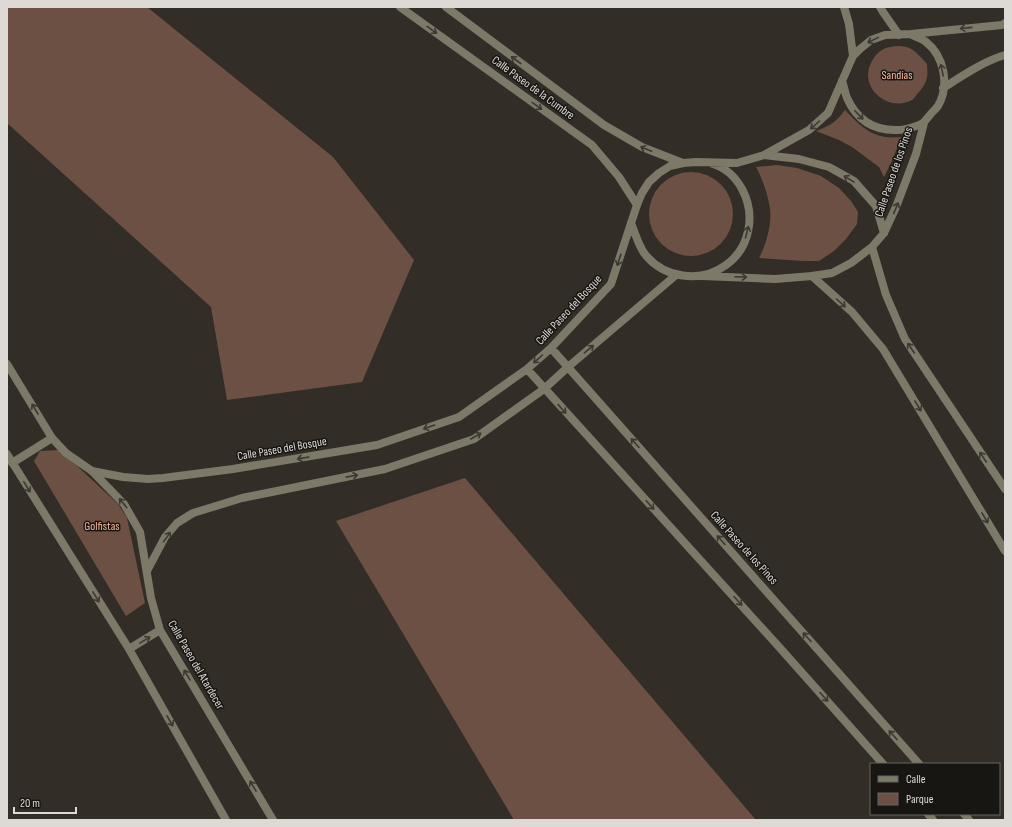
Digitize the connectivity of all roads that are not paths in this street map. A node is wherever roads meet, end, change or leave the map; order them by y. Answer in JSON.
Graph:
{"nodes":[{"id":1,"x":400,"y":7,"type":"edge"},
{"id":2,"x":446,"y":7,"type":"edge"},
{"id":3,"x":844,"y":7,"type":"edge"},
{"id":4,"x":880,"y":7,"type":"edge"},
{"id":5,"x":1005,"y":23,"type":"edge"},
{"id":6,"x":911,"y":34,"type":"junction"},
{"id":7,"x":899,"y":35,"type":"junction"},
{"id":8,"x":1005,"y":55,"type":"edge"},
{"id":9,"x":852,"y":56,"type":"junction"},
{"id":10,"x":842,"y":81,"type":"junction"},
{"id":11,"x":943,"y":88,"type":"junction"},
{"id":12,"x":924,"y":123,"type":"junction"},
{"id":13,"x":764,"y":155,"type":"junction"},
{"id":14,"x":706,"y":162,"type":"junction"},
{"id":15,"x":683,"y":163,"type":"junction"},
{"id":16,"x":637,"y":205,"type":"junction"},
{"id":17,"x":631,"y":223,"type":"junction"},
{"id":18,"x":884,"y":233,"type":"junction"},
{"id":19,"x":872,"y":247,"type":"junction"},
{"id":20,"x":676,"y":275,"type":"junction"},
{"id":21,"x":702,"y":276,"type":"junction"},
{"id":22,"x":812,"y":276,"type":"junction"},
{"id":23,"x":551,"y":348,"type":"junction"},
{"id":24,"x":7,"y":364,"type":"edge"},
{"id":25,"x":568,"y":367,"type":"junction"},
{"id":26,"x":527,"y":370,"type":"junction"},
{"id":27,"x":544,"y":389,"type":"junction"},
{"id":28,"x":52,"y":438,"type":"junction"},
{"id":29,"x":7,"y":454,"type":"edge"},
{"id":30,"x":12,"y":462,"type":"junction"},
{"id":31,"x":92,"y":471,"type":"junction"},
{"id":32,"x":1005,"y":489,"type":"edge"},
{"id":33,"x":1005,"y":551,"type":"edge"},
{"id":34,"x":147,"y":571,"type":"junction"},
{"id":35,"x":160,"y":630,"type":"junction"},
{"id":36,"x":129,"y":649,"type":"junction"},
{"id":37,"x":882,"y":763,"type":"edge"},
{"id":38,"x":918,"y":763,"type":"edge"},
{"id":39,"x":226,"y":820,"type":"edge"},
{"id":40,"x":273,"y":820,"type":"edge"}],
"edges":[{"from":1,"to":16,"type":"street","name":"Calle Paseo de la Cumbre","one_way":true},
{"from":15,"to":2,"type":"street","name":"Calle Paseo de la Cumbre","one_way":true},
{"from":3,"to":9,"type":"street"},
{"from":4,"to":7,"type":"street"},
{"from":5,"to":6,"type":"street","name":"Calle Paseo del Bosque","one_way":true},
{"from":6,"to":7,"type":"street","name":"Calle Paseo del Bosque"},
{"from":11,"to":6,"type":"street","one_way":true},
{"from":7,"to":9,"type":"street","name":"Calle Paseo del Bosque","one_way":true},
{"from":8,"to":11,"type":"street"},
{"from":9,"to":10,"type":"street","name":"Calle Paseo del Bosque"},
{"from":10,"to":12,"type":"street","one_way":true},
{"from":10,"to":13,"type":"street","name":"Calle Paseo del Bosque","one_way":true},
{"from":11,"to":12,"type":"street"},
{"from":18,"to":12,"type":"street","name":"Calle Paseo de los Pinos","one_way":true},
{"from":13,"to":14,"type":"street","name":"Calle Paseo del Bosque"},
{"from":18,"to":13,"type":"street","one_way":true},
{"from":14,"to":15,"type":"street","name":"Calle Paseo del Bosque"},
{"from":21,"to":14,"type":"street","one_way":true},
{"from":15,"to":16,"type":"street","name":"Calle Paseo del Bosque"},
{"from":16,"to":17,"type":"street","name":"Calle Paseo del Bosque"},
{"from":17,"to":20,"type":"street"},
{"from":17,"to":23,"type":"street","name":"Calle Paseo del Bosque","one_way":true},
{"from":18,"to":19,"type":"street","name":"Calle Paseo de los Pinos"},
{"from":19,"to":22,"type":"street","name":"Calle Paseo de los Pinos"},
{"from":32,"to":19,"type":"street","one_way":true},
{"from":20,"to":21,"type":"street"},
{"from":25,"to":20,"type":"street","one_way":true},
{"from":21,"to":22,"type":"street","name":"Calle Paseo de los Pinos","one_way":true},
{"from":22,"to":33,"type":"street","one_way":true},
{"from":23,"to":25,"type":"street","name":"Calle Paseo de los Pinos"},
{"from":23,"to":26,"type":"street","name":"Calle Paseo del Bosque","one_way":true},
{"from":28,"to":24,"type":"street","name":"Calle Paseo del Atardecer","one_way":true},
{"from":25,"to":27,"type":"street"},
{"from":38,"to":25,"type":"street","name":"Calle Paseo de los Pinos","one_way":true},
{"from":26,"to":27,"type":"street"},
{"from":26,"to":31,"type":"street","name":"Calle Paseo del Bosque","one_way":true},
{"from":34,"to":27,"type":"street","one_way":true},
{"from":27,"to":37,"type":"street","one_way":true},
{"from":28,"to":30,"type":"street"},
{"from":28,"to":31,"type":"street","name":"Calle Paseo del Atardecer"},
{"from":29,"to":30,"type":"street"},
{"from":30,"to":36,"type":"street","one_way":true},
{"from":34,"to":31,"type":"street","name":"Calle Paseo del Atardecer","one_way":true},
{"from":34,"to":35,"type":"street","name":"Calle Paseo del Atardecer"},
{"from":36,"to":35,"type":"street","one_way":true},
{"from":40,"to":35,"type":"street","name":"Calle Paseo del Atardecer","one_way":true},
{"from":36,"to":39,"type":"street","one_way":true}]}
